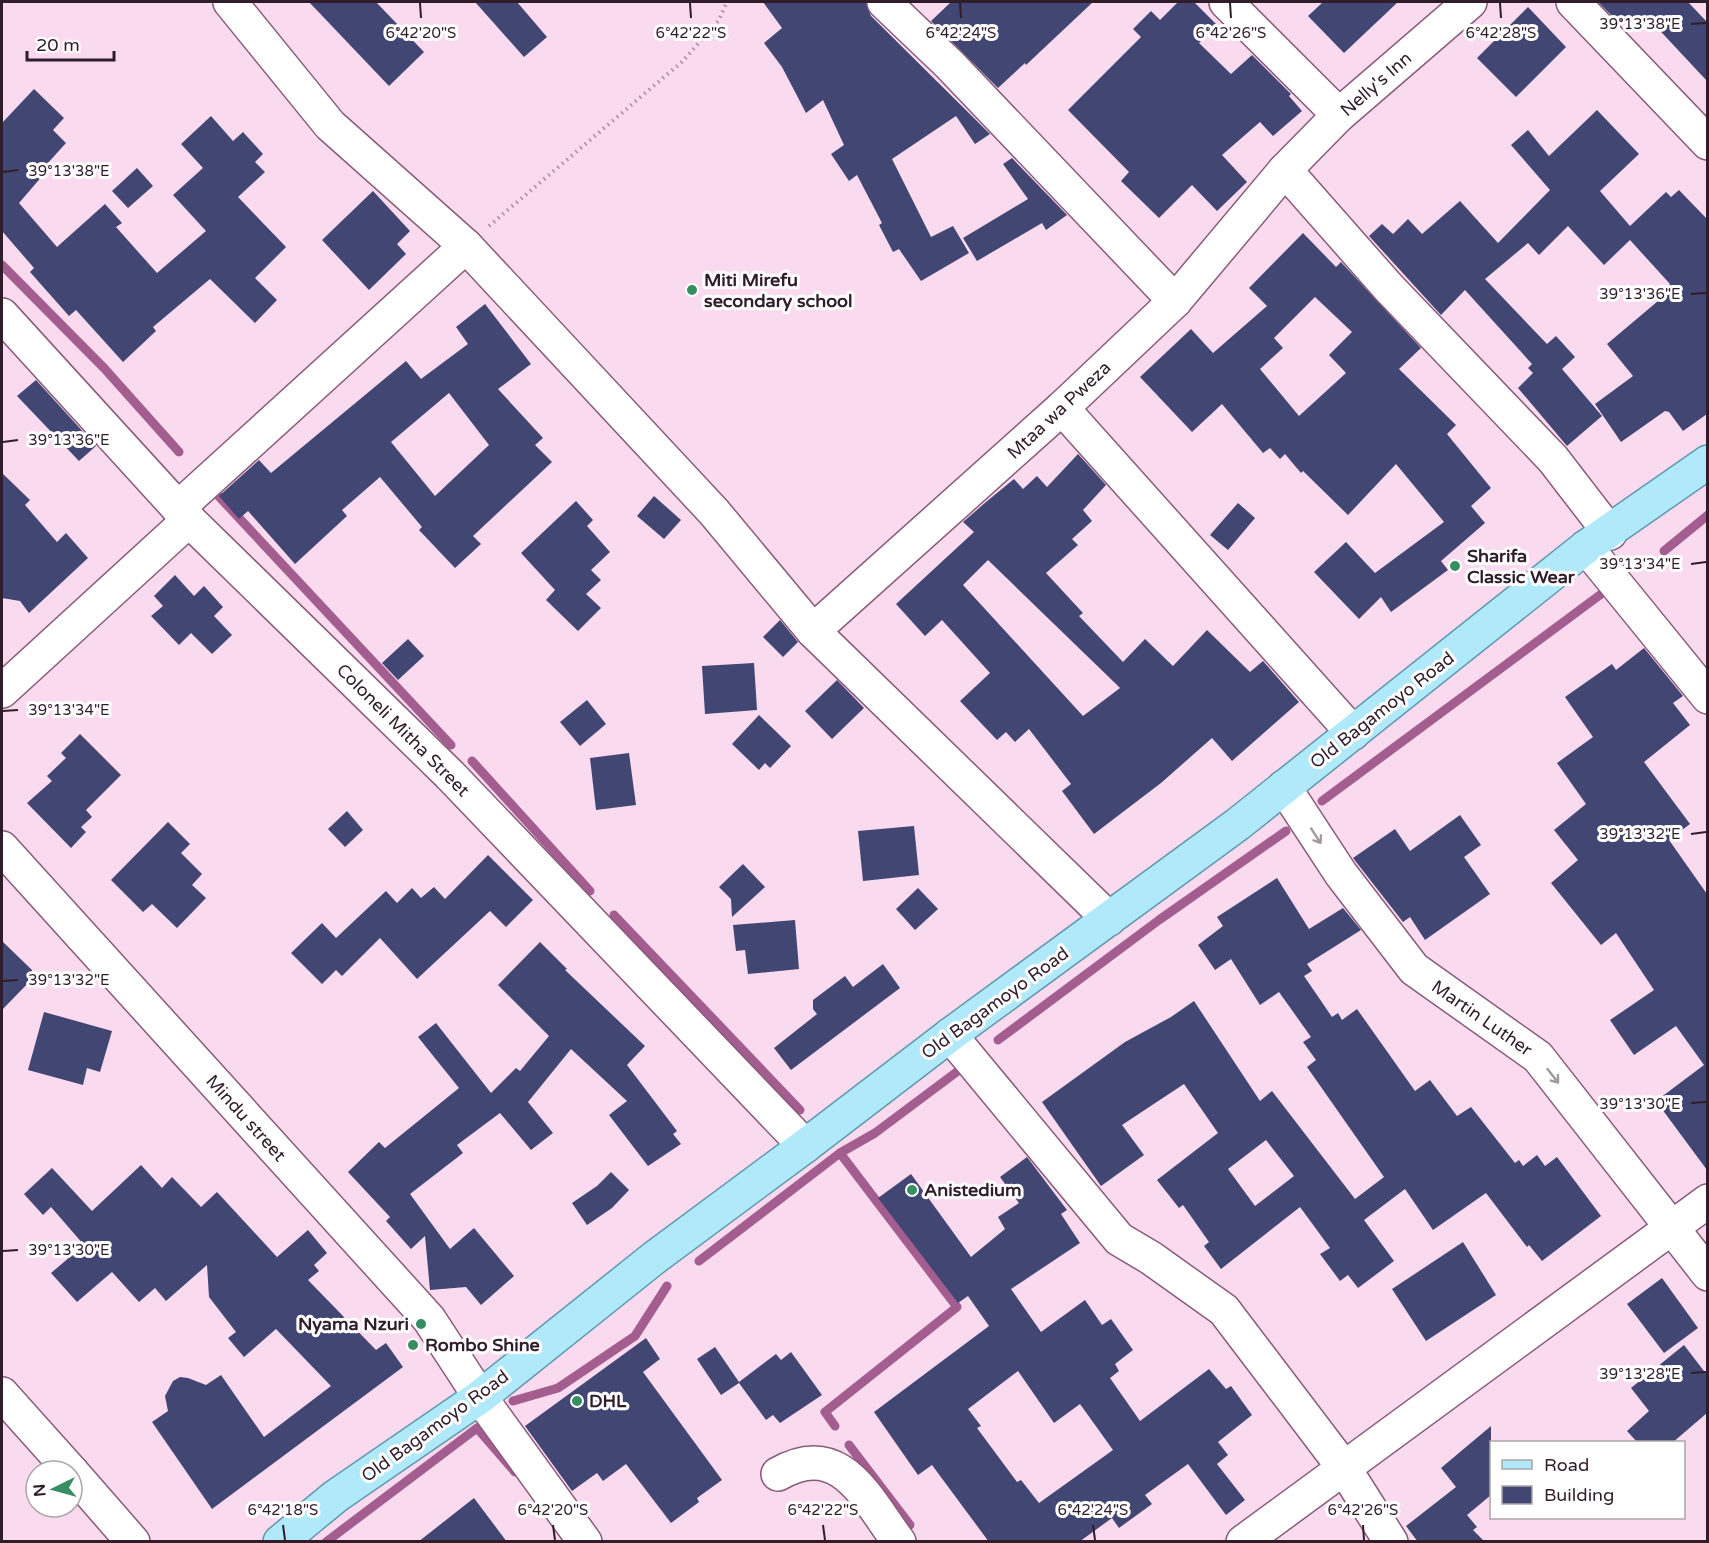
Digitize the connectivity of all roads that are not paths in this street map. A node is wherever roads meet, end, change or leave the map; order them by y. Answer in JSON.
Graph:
{"nodes":[{"id":1,"x":230,"y":2,"type":"edge"},
{"id":2,"x":884,"y":2,"type":"edge"},
{"id":3,"x":1226,"y":2,"type":"edge"},
{"id":4,"x":1470,"y":2,"type":"edge"},
{"id":5,"x":1573,"y":2,"type":"edge"},
{"id":6,"x":1339,"y":115,"type":"junction"},
{"id":7,"x":1707,"y":143,"type":"edge"},
{"id":8,"x":1285,"y":170,"type":"junction"},
{"id":9,"x":466,"y":246,"type":"junction"},
{"id":10,"x":1175,"y":302,"type":"junction"},
{"id":11,"x":2,"y":315,"type":"edge"},
{"id":12,"x":1062,"y":408,"type":"junction"},
{"id":13,"x":1707,"y":462,"type":"edge"},
{"id":14,"x":184,"y":514,"type":"junction"},
{"id":15,"x":1598,"y":540,"type":"junction"},
{"id":16,"x":813,"y":631,"type":"junction"},
{"id":17,"x":2,"y":691,"type":"edge"},
{"id":18,"x":1707,"y":698,"type":"edge"},
{"id":19,"x":1353,"y":733,"type":"junction"},
{"id":20,"x":1284,"y":787,"type":"junction"},
{"id":21,"x":2,"y":848,"type":"edge"},
{"id":22,"x":1109,"y":919,"type":"junction"},
{"id":23,"x":950,"y":1035,"type":"junction"},
{"id":24,"x":805,"y":1146,"type":"junction"},
{"id":25,"x":1707,"y":1202,"type":"edge"},
{"id":26,"x":1673,"y":1228,"type":"junction"},
{"id":27,"x":1707,"y":1274,"type":"edge"},
{"id":28,"x":2,"y":1394,"type":"edge"},
{"id":29,"x":480,"y":1397,"type":"junction"},
{"id":30,"x":60,"y":1459,"type":"edge"},
{"id":31,"x":1344,"y":1468,"type":"junction"},
{"id":32,"x":778,"y":1474,"type":"dead end"},
{"id":33,"x":84,"y":1487,"type":"edge"},
{"id":34,"x":133,"y":1542,"type":"edge"},
{"id":35,"x":280,"y":1542,"type":"edge"},
{"id":36,"x":585,"y":1542,"type":"edge"},
{"id":37,"x":899,"y":1542,"type":"edge"},
{"id":38,"x":1243,"y":1542,"type":"edge"},
{"id":39,"x":1391,"y":1542,"type":"edge"}],
"edges":[{"from":1,"to":9,"type":"street"},
{"from":2,"to":10,"type":"street"},
{"from":3,"to":6,"type":"street"},
{"from":4,"to":6,"type":"street","name":"Nelly's Inn"},
{"from":5,"to":7,"type":"street"},
{"from":6,"to":8,"type":"street","name":"Nelly's Inn"},
{"from":8,"to":10,"type":"street","name":"Mtaa wa Pweza"},
{"from":8,"to":15,"type":"street"},
{"from":9,"to":14,"type":"street"},
{"from":9,"to":16,"type":"street"},
{"from":10,"to":12,"type":"street","name":"Mtaa wa Pweza"},
{"from":11,"to":14,"type":"street","name":"Coloneli Mitha Street"},
{"from":12,"to":16,"type":"street","name":"Mtaa wa Pweza"},
{"from":12,"to":19,"type":"street"},
{"from":13,"to":15,"type":"main road","name":"Old Bagamoyo Road"},
{"from":14,"to":17,"type":"street"},
{"from":14,"to":24,"type":"street","name":"Coloneli Mitha Street"},
{"from":15,"to":18,"type":"street"},
{"from":15,"to":19,"type":"main road","name":"Old Bagamoyo Road"},
{"from":16,"to":22,"type":"street"},
{"from":19,"to":20,"type":"main road","name":"Old Bagamoyo Road"},
{"from":20,"to":22,"type":"main road","name":"Old Bagamoyo Road"},
{"from":20,"to":26,"type":"street","name":"Martin Luther","one_way":true},
{"from":21,"to":29,"type":"street","name":"Mindu street"},
{"from":22,"to":23,"type":"main road","name":"Old Bagamoyo Road"},
{"from":23,"to":24,"type":"main road","name":"Old Bagamoyo Road"},
{"from":23,"to":31,"type":"street"},
{"from":24,"to":29,"type":"main road","name":"Old Bagamoyo Road"},
{"from":25,"to":26,"type":"street"},
{"from":26,"to":27,"type":"street","name":"Martin Luther"},
{"from":26,"to":31,"type":"street"},
{"from":28,"to":30,"type":"street"},
{"from":29,"to":35,"type":"main road","name":"Old Bagamoyo Road"},
{"from":29,"to":36,"type":"street","name":"Mindu street"},
{"from":31,"to":38,"type":"street"},
{"from":31,"to":39,"type":"street"},
{"from":32,"to":37,"type":"street"},
{"from":33,"to":34,"type":"street"}]}
